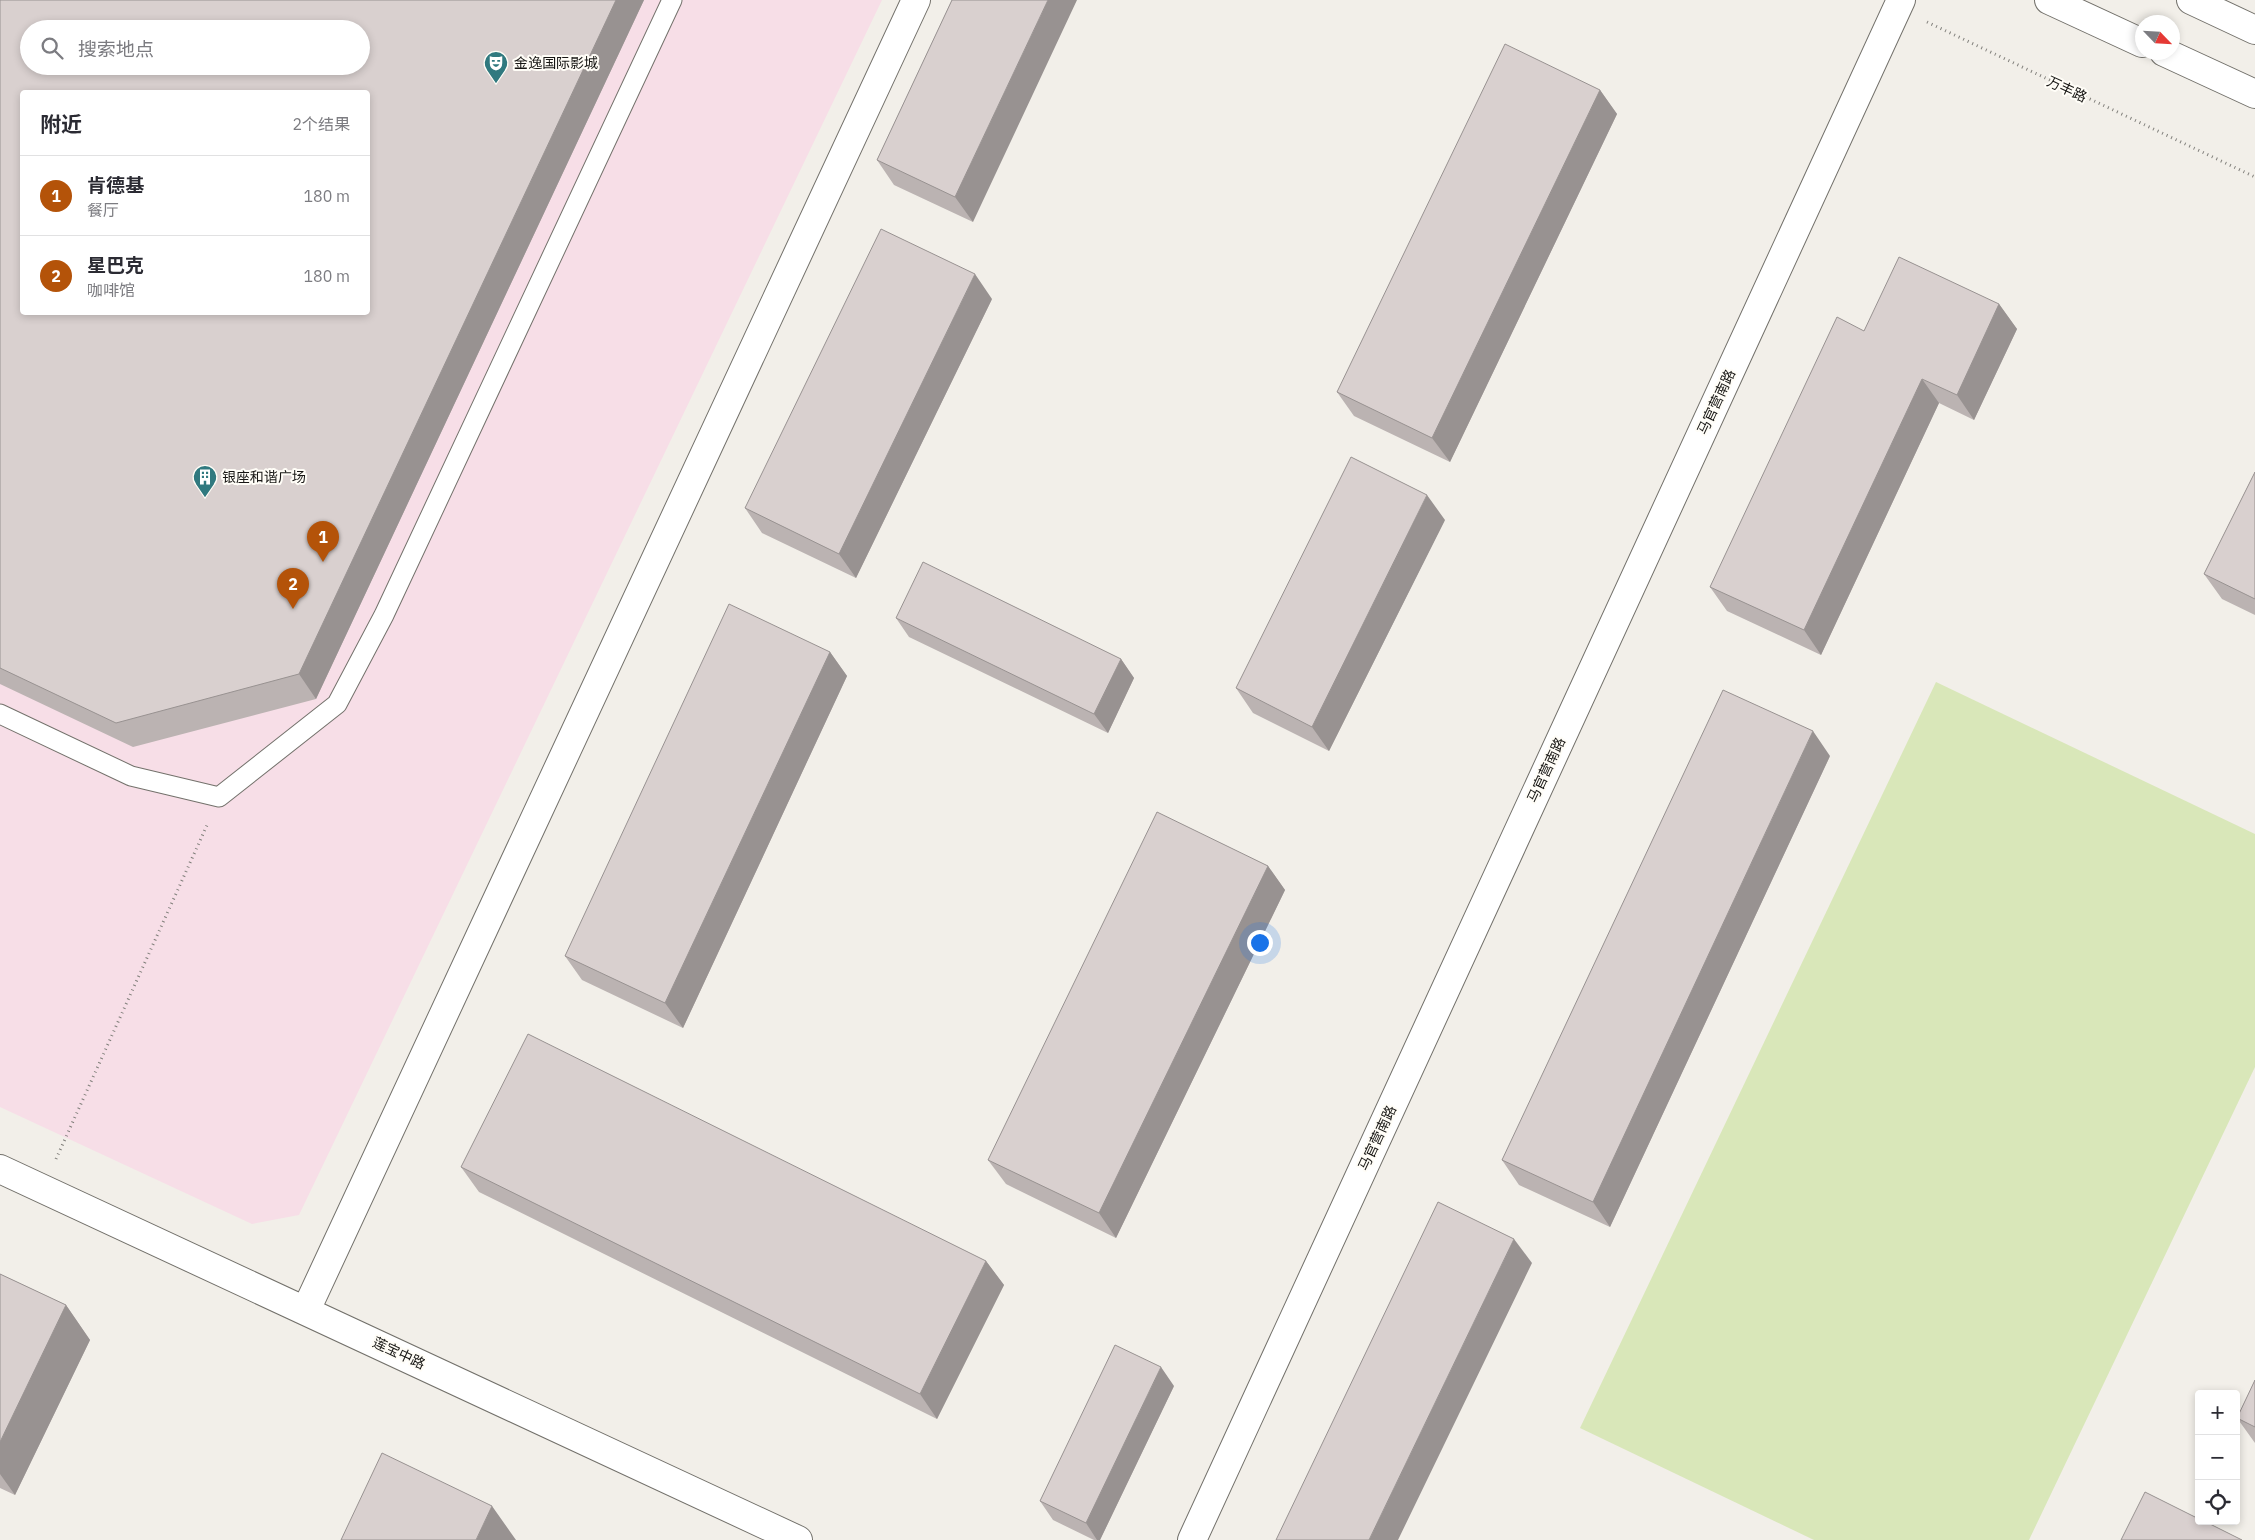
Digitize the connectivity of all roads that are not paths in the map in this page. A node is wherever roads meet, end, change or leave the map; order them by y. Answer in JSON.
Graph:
{"nodes":[{"id":1,"x":672,"y":0,"type":"edge"},
{"id":2,"x":916,"y":0,"type":"edge"},
{"id":3,"x":2049,"y":0,"type":"edge"},
{"id":4,"x":2191,"y":0,"type":"edge"},
{"id":5,"x":1899,"y":4,"type":"edge"},
{"id":6,"x":2255,"y":30,"type":"edge"},
{"id":7,"x":2135,"y":40,"type":"edge"},
{"id":8,"x":2180,"y":59,"type":"edge"},
{"id":9,"x":2255,"y":94,"type":"edge"},
{"id":10,"x":0,"y":714,"type":"edge"},
{"id":11,"x":0,"y":1169,"type":"edge"},
{"id":12,"x":306,"y":1310,"type":"junction"},
{"id":13,"x":798,"y":1540,"type":"edge"},
{"id":14,"x":1192,"y":1540,"type":"edge"}],
"edges":[{"from":1,"to":10,"type":"lane"},
{"from":2,"to":12,"type":"street"},
{"from":3,"to":7,"type":"street"},
{"from":4,"to":6,"type":"street"},
{"from":5,"to":14,"type":"street","name":"马官营南路"},
{"from":8,"to":9,"type":"street"},
{"from":11,"to":12,"type":"street","name":"莲宝中路"},
{"from":12,"to":13,"type":"street","name":"莲宝中路"}]}
